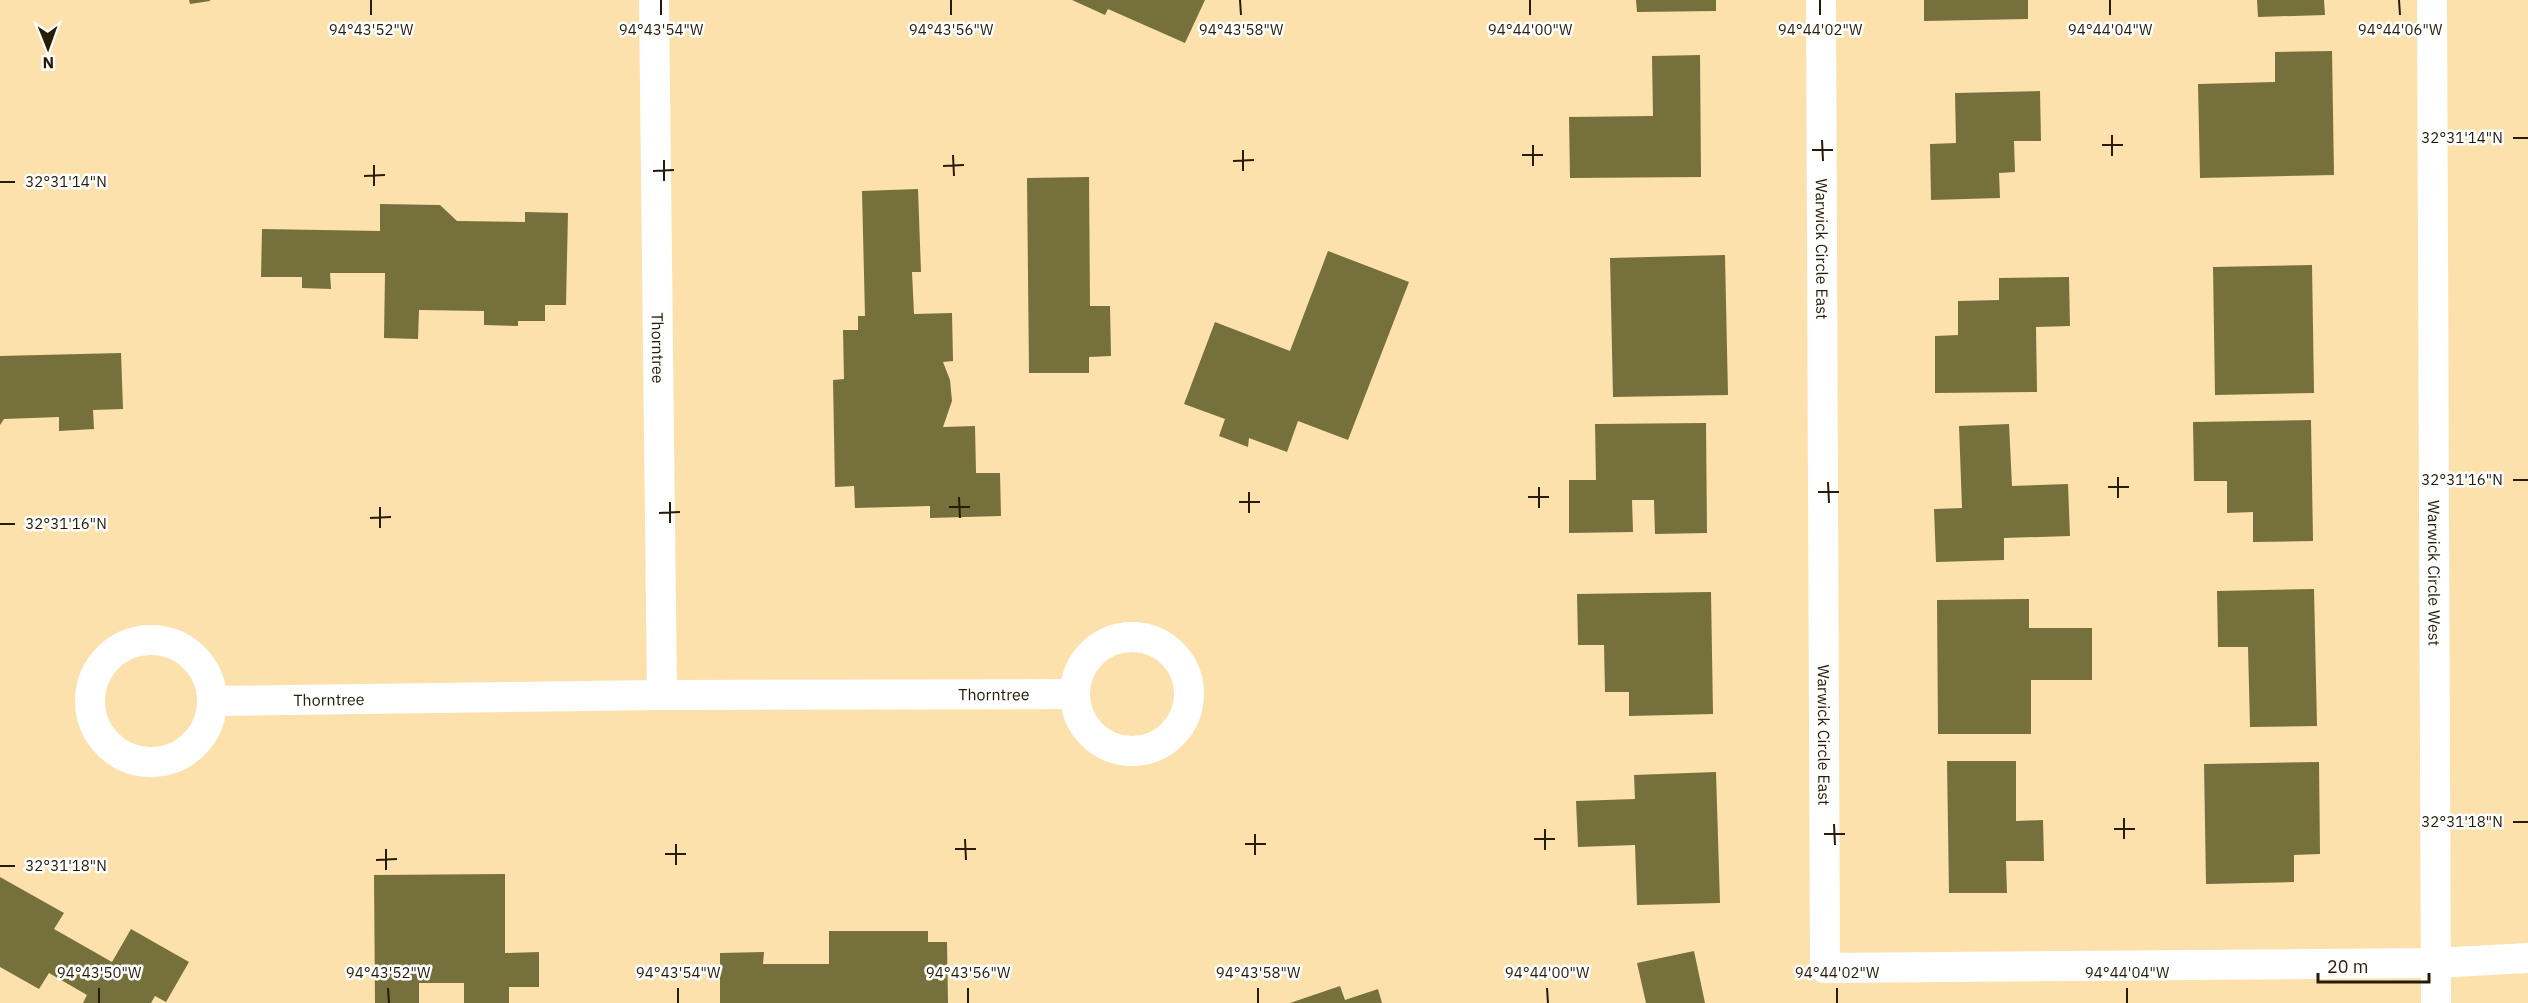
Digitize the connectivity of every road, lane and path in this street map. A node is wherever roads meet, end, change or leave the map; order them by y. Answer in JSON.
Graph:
{"nodes":[{"id":1,"x":654,"y":0,"type":"edge"},
{"id":2,"x":1821,"y":0,"type":"edge"},
{"id":3,"x":2432,"y":0,"type":"edge"},
{"id":4,"x":1074,"y":694,"type":"dead end"},
{"id":5,"x":662,"y":695,"type":"junction"},
{"id":6,"x":212,"y":701,"type":"junction"},
{"id":7,"x":2528,"y":958,"type":"edge"},
{"id":8,"x":2436,"y":963,"type":"junction"},
{"id":9,"x":2436,"y":1003,"type":"edge"}],
"edges":[{"from":1,"to":5,"type":"street","name":"Thorntree"},
{"from":2,"to":8,"type":"street","name":"Warwick Circle East"},
{"from":3,"to":8,"type":"street","name":"Warwick Circle West"},
{"from":4,"to":5,"type":"street","name":"Thorntree"},
{"from":5,"to":6,"type":"street","name":"Thorntree"},
{"from":6,"to":6,"type":"street"},
{"from":7,"to":8,"type":"street"},
{"from":8,"to":9,"type":"street","name":"Warwick Circle West"}]}
